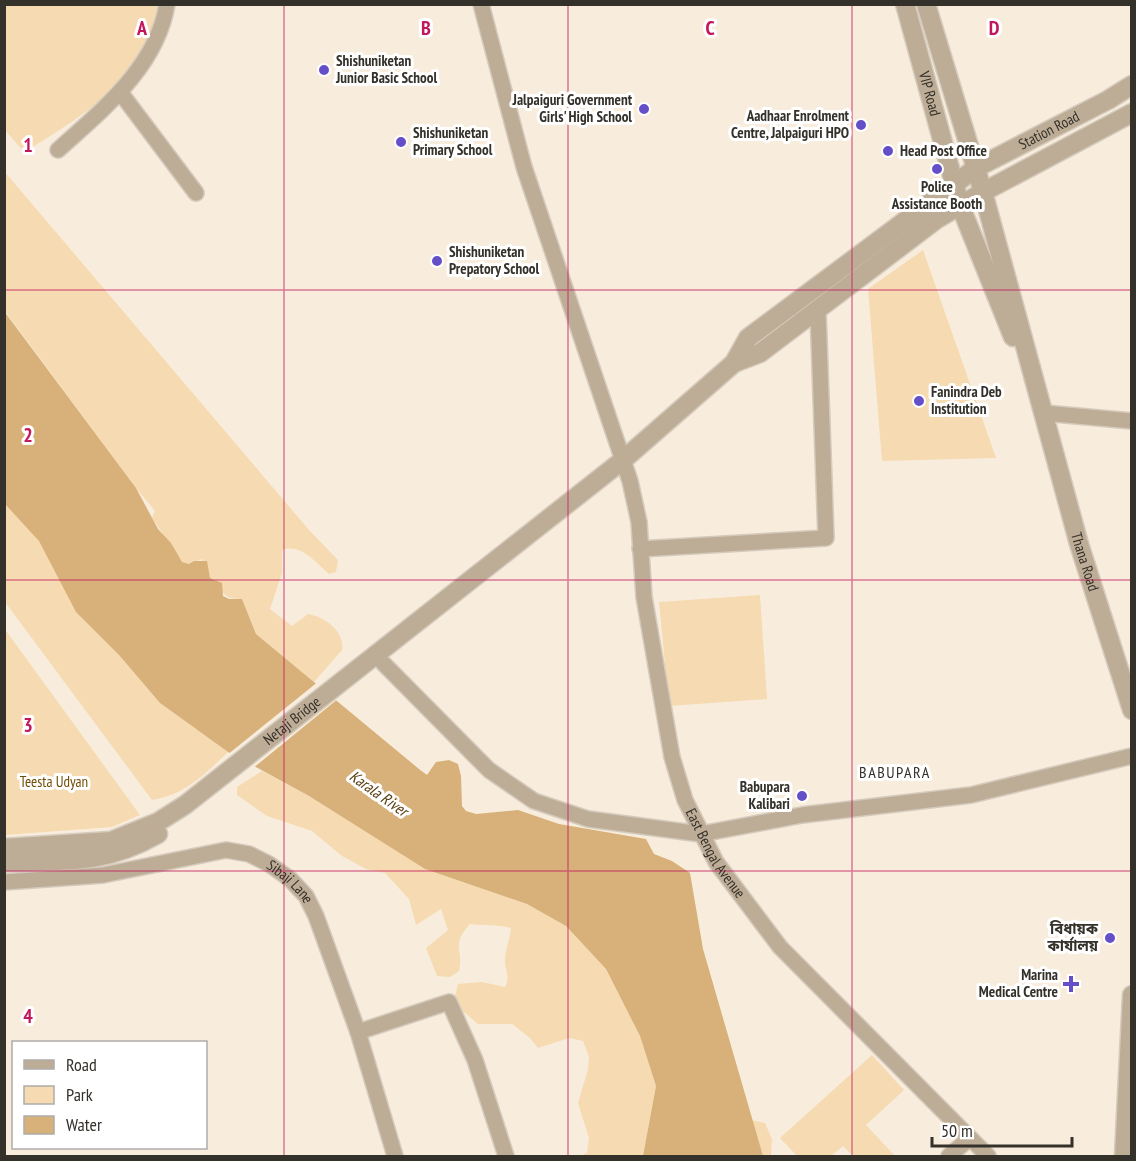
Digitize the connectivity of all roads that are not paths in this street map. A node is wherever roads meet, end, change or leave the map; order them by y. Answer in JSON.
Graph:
{"nodes":[{"id":1,"x":167,"y":4,"type":"edge"},
{"id":2,"x":481,"y":4,"type":"edge"},
{"id":3,"x":905,"y":4,"type":"edge"},
{"id":4,"x":926,"y":4,"type":"edge"},
{"id":5,"x":1131,"y":85,"type":"edge"},
{"id":6,"x":120,"y":92,"type":"junction"},
{"id":7,"x":1131,"y":114,"type":"edge"},
{"id":8,"x":939,"y":129,"type":"junction"},
{"id":9,"x":58,"y":150,"type":"dead end"},
{"id":10,"x":971,"y":150,"type":"junction"},
{"id":11,"x":996,"y":158,"type":"junction"},
{"id":12,"x":965,"y":176,"type":"junction"},
{"id":13,"x":1002,"y":182,"type":"junction"},
{"id":14,"x":196,"y":193,"type":"dead end"},
{"id":15,"x":972,"y":198,"type":"junction"},
{"id":16,"x":926,"y":204,"type":"junction"},
{"id":17,"x":990,"y":216,"type":"junction"},
{"id":18,"x":937,"y":219,"type":"junction"},
{"id":19,"x":969,"y":229,"type":"junction"},
{"id":20,"x":818,"y":311,"type":"junction"},
{"id":21,"x":734,"y":363,"type":"junction"},
{"id":22,"x":1044,"y":413,"type":"junction"},
{"id":23,"x":1131,"y":421,"type":"edge"},
{"id":24,"x":622,"y":460,"type":"junction"},
{"id":25,"x":640,"y":549,"type":"junction"},
{"id":26,"x":383,"y":663,"type":"dead end"},
{"id":27,"x":1131,"y":710,"type":"edge"},
{"id":28,"x":1131,"y":756,"type":"edge"},
{"id":29,"x":222,"y":777,"type":"junction"},
{"id":30,"x":701,"y":834,"type":"junction"},
{"id":31,"x":4,"y":848,"type":"edge"},
{"id":32,"x":4,"y":862,"type":"edge"},
{"id":33,"x":4,"y":882,"type":"edge"},
{"id":34,"x":1131,"y":995,"type":"edge"},
{"id":35,"x":358,"y":1032,"type":"junction"},
{"id":36,"x":970,"y":1138,"type":"junction"},
{"id":37,"x":395,"y":1156,"type":"edge"},
{"id":38,"x":506,"y":1156,"type":"edge"},
{"id":39,"x":950,"y":1156,"type":"edge"},
{"id":40,"x":988,"y":1156,"type":"edge"},
{"id":41,"x":1124,"y":1156,"type":"edge"}],
"edges":[{"from":1,"to":6,"type":"street"},
{"from":2,"to":24,"type":"street","name":"East Bengal Avenue"},
{"from":3,"to":8,"type":"street","name":"VIP Road"},
{"from":4,"to":10,"type":"street","name":"VIP Road"},
{"from":5,"to":11,"type":"street","name":"Station Road"},
{"from":6,"to":9,"type":"street"},
{"from":6,"to":14,"type":"street"},
{"from":7,"to":13,"type":"street","name":"Station Road"},
{"from":8,"to":12,"type":"street","name":"VIP Road"},
{"from":8,"to":16,"type":"street"},
{"from":10,"to":11,"type":"street"},
{"from":10,"to":12,"type":"street","name":"VIP Road"},
{"from":11,"to":12,"type":"street","name":"Station Road"},
{"from":12,"to":15,"type":"street"},
{"from":12,"to":15,"type":"street"},
{"from":12,"to":16,"type":"street","name":"Station Road"},
{"from":13,"to":15,"type":"street","name":"Station Road"},
{"from":13,"to":17,"type":"street"},
{"from":15,"to":17,"type":"street","name":"Thana Road"},
{"from":15,"to":18,"type":"street","name":"Station Road"},
{"from":15,"to":19,"type":"street","name":"Thana Road"},
{"from":16,"to":21,"type":"street","name":"Station Road"},
{"from":17,"to":22,"type":"street","name":"Thana Road"},
{"from":18,"to":19,"type":"street"},
{"from":18,"to":20,"type":"street","name":"Station Road"},
{"from":19,"to":22,"type":"street","name":"Thana Road"},
{"from":20,"to":21,"type":"street","name":"Station Road"},
{"from":20,"to":25,"type":"street"},
{"from":21,"to":24,"type":"street","name":"Netaji Bridge"},
{"from":22,"to":23,"type":"street"},
{"from":22,"to":27,"type":"street","name":"Thana Road"},
{"from":24,"to":25,"type":"street","name":"East Bengal Avenue"},
{"from":24,"to":29,"type":"street","name":"Netaji Bridge"},
{"from":25,"to":30,"type":"street","name":"East Bengal Avenue"},
{"from":26,"to":30,"type":"street"},
{"from":28,"to":30,"type":"street"},
{"from":29,"to":31,"type":"street"},
{"from":29,"to":32,"type":"street"},
{"from":30,"to":36,"type":"street","name":"East Bengal Avenue"},
{"from":33,"to":35,"type":"street","name":"Sibaji Lane"},
{"from":34,"to":41,"type":"street"},
{"from":35,"to":37,"type":"street","name":"Sibaji Lane"},
{"from":35,"to":38,"type":"street"},
{"from":36,"to":39,"type":"street"},
{"from":36,"to":40,"type":"street","name":"East Bengal Avenue"}]}
